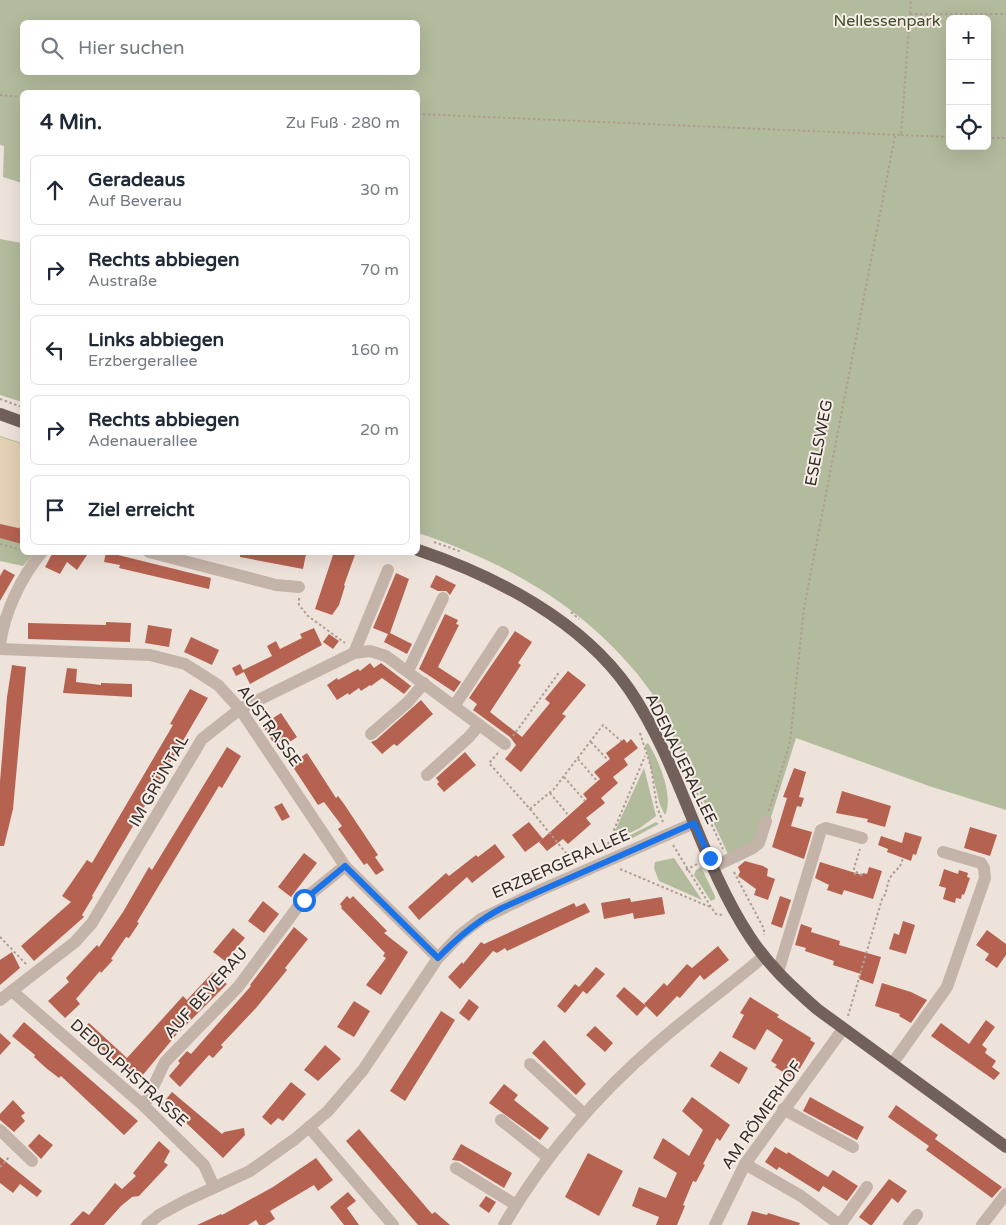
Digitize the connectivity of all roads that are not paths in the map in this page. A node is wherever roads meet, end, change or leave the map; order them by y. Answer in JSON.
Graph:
{"nodes":[{"id":1,"x":0,"y":414,"type":"edge"},
{"id":2,"x":20,"y":421,"type":"edge"},
{"id":3,"x":420,"y":551,"type":"edge"},
{"id":4,"x":40,"y":555,"type":"edge"},
{"id":5,"x":161,"y":555,"type":"edge"},
{"id":6,"x":388,"y":570,"type":"dead end"},
{"id":7,"x":299,"y":586,"type":"road end"},
{"id":8,"x":443,"y":598,"type":"dead end"},
{"id":9,"x":503,"y":632,"type":"dead end"},
{"id":10,"x":0,"y":645,"type":"edge"},
{"id":11,"x":0,"y":649,"type":"edge"},
{"id":12,"x":355,"y":652,"type":"junction"},
{"id":13,"x":408,"y":671,"type":"junction"},
{"id":14,"x":424,"y":683,"type":"junction"},
{"id":15,"x":455,"y":705,"type":"junction"},
{"id":16,"x":240,"y":709,"type":"junction"},
{"id":17,"x":480,"y":724,"type":"junction"},
{"id":18,"x":371,"y":734,"type":"dead end"},
{"id":19,"x":505,"y":744,"type":"road end"},
{"id":20,"x":427,"y":775,"type":"dead end"},
{"id":21,"x":766,"y":821,"type":"road end"},
{"id":22,"x":694,"y":823,"type":"junction"},
{"id":23,"x":862,"y":842,"type":"road end"},
{"id":24,"x":943,"y":852,"type":"dead end"},
{"id":25,"x":345,"y":866,"type":"junction"},
{"id":26,"x":713,"y":867,"type":"junction"},
{"id":27,"x":989,"y":891,"type":"dead end"},
{"id":28,"x":764,"y":956,"type":"junction"},
{"id":29,"x":438,"y":958,"type":"junction"},
{"id":30,"x":778,"y":972,"type":"junction"},
{"id":31,"x":12,"y":991,"type":"junction"},
{"id":32,"x":0,"y":1000,"type":"edge"},
{"id":33,"x":843,"y":1029,"type":"junction"},
{"id":34,"x":530,"y":1064,"type":"dead end"},
{"id":35,"x":895,"y":1067,"type":"junction"},
{"id":36,"x":144,"y":1106,"type":"junction"},
{"id":37,"x":783,"y":1109,"type":"junction"},
{"id":38,"x":584,"y":1114,"type":"junction"},
{"id":39,"x":501,"y":1120,"type":"dead end"},
{"id":40,"x":309,"y":1128,"type":"junction"},
{"id":41,"x":0,"y":1130,"type":"edge"},
{"id":42,"x":853,"y":1147,"type":"dead end"},
{"id":43,"x":1006,"y":1148,"type":"edge"},
{"id":44,"x":549,"y":1158,"type":"junction"},
{"id":45,"x":32,"y":1161,"type":"dead end"},
{"id":46,"x":744,"y":1164,"type":"junction"},
{"id":47,"x":456,"y":1168,"type":"dead end"},
{"id":48,"x":214,"y":1187,"type":"junction"},
{"id":49,"x":867,"y":1187,"type":"dead end"},
{"id":50,"x":1006,"y":1194,"type":"edge"},
{"id":51,"x":516,"y":1205,"type":"junction"},
{"id":52,"x":715,"y":1223,"type":"edge"},
{"id":53,"x":984,"y":1223,"type":"edge"},
{"id":54,"x":146,"y":1225,"type":"edge"},
{"id":55,"x":393,"y":1225,"type":"edge"},
{"id":56,"x":504,"y":1225,"type":"edge"},
{"id":57,"x":728,"y":1225,"type":"edge"},
{"id":58,"x":840,"y":1225,"type":"edge"}],
"edges":[{"from":1,"to":2,"type":"main road"},
{"from":3,"to":22,"type":"main road","name":"ADENAUERALLEE"},
{"from":4,"to":10,"type":"street"},
{"from":5,"to":7,"type":"street"},
{"from":6,"to":12,"type":"street"},
{"from":8,"to":13,"type":"street"},
{"from":9,"to":15,"type":"street"},
{"from":11,"to":16,"type":"street","name":"AUSTRASSE"},
{"from":12,"to":13,"type":"street","name":"IM GRÜNTAL"},
{"from":12,"to":16,"type":"street","name":"IM GRÜNTAL"},
{"from":13,"to":14,"type":"street","name":"IM GRÜNTAL"},
{"from":14,"to":15,"type":"street","name":"IM GRÜNTAL"},
{"from":14,"to":18,"type":"street"},
{"from":15,"to":17,"type":"street","name":"IM GRÜNTAL"},
{"from":16,"to":25,"type":"street","name":"AUSTRASSE"},
{"from":16,"to":31,"type":"street","name":"IM GRÜNTAL"},
{"from":17,"to":19,"type":"street","name":"IM GRÜNTAL"},
{"from":17,"to":20,"type":"street"},
{"from":21,"to":26,"type":"street"},
{"from":22,"to":26,"type":"main road","name":"ADENAUERALLEE"},
{"from":22,"to":29,"type":"street","name":"ERZBERGERALLEE"},
{"from":23,"to":30,"type":"street"},
{"from":24,"to":35,"type":"street"},
{"from":25,"to":29,"type":"street","name":"AUSTRASSE"},
{"from":25,"to":36,"type":"street","name":"AUF BEVERAU"},
{"from":26,"to":28,"type":"main road","name":"ADENAUERALLEE"},
{"from":27,"to":35,"type":"street"},
{"from":28,"to":30,"type":"main road","name":"ADENAUERALLEE"},
{"from":28,"to":38,"type":"street"},
{"from":29,"to":40,"type":"street","name":"ERZBERGERALLEE"},
{"from":30,"to":33,"type":"main road","name":"ADENAUERALLEE"},
{"from":31,"to":32,"type":"street","name":"IM GRÜNTAL"},
{"from":31,"to":36,"type":"street","name":"DEDOLPHSTRASSE"},
{"from":33,"to":35,"type":"main road","name":"ADENAUERALLEE"},
{"from":33,"to":37,"type":"street","name":"AM RÖMERHOF"},
{"from":34,"to":38,"type":"street"},
{"from":35,"to":43,"type":"main road","name":"ADENAUERALLEE"},
{"from":36,"to":48,"type":"street","name":"DEDOLPHSTRASSE"},
{"from":37,"to":42,"type":"street"},
{"from":37,"to":46,"type":"street","name":"AM RÖMERHOF"},
{"from":38,"to":44,"type":"street"},
{"from":39,"to":44,"type":"street"},
{"from":40,"to":48,"type":"street","name":"ERZBERGERALLEE"},
{"from":40,"to":55,"type":"street"},
{"from":41,"to":45,"type":"street"},
{"from":44,"to":51,"type":"street"},
{"from":46,"to":52,"type":"street","name":"AM RÖMERHOF"},
{"from":46,"to":58,"type":"street"},
{"from":47,"to":51,"type":"street"},
{"from":48,"to":54,"type":"street","name":"ERZBERGERALLEE"},
{"from":49,"to":58,"type":"street"},
{"from":50,"to":53,"type":"street"},
{"from":51,"to":56,"type":"street"},
{"from":52,"to":57,"type":"street"}]}
